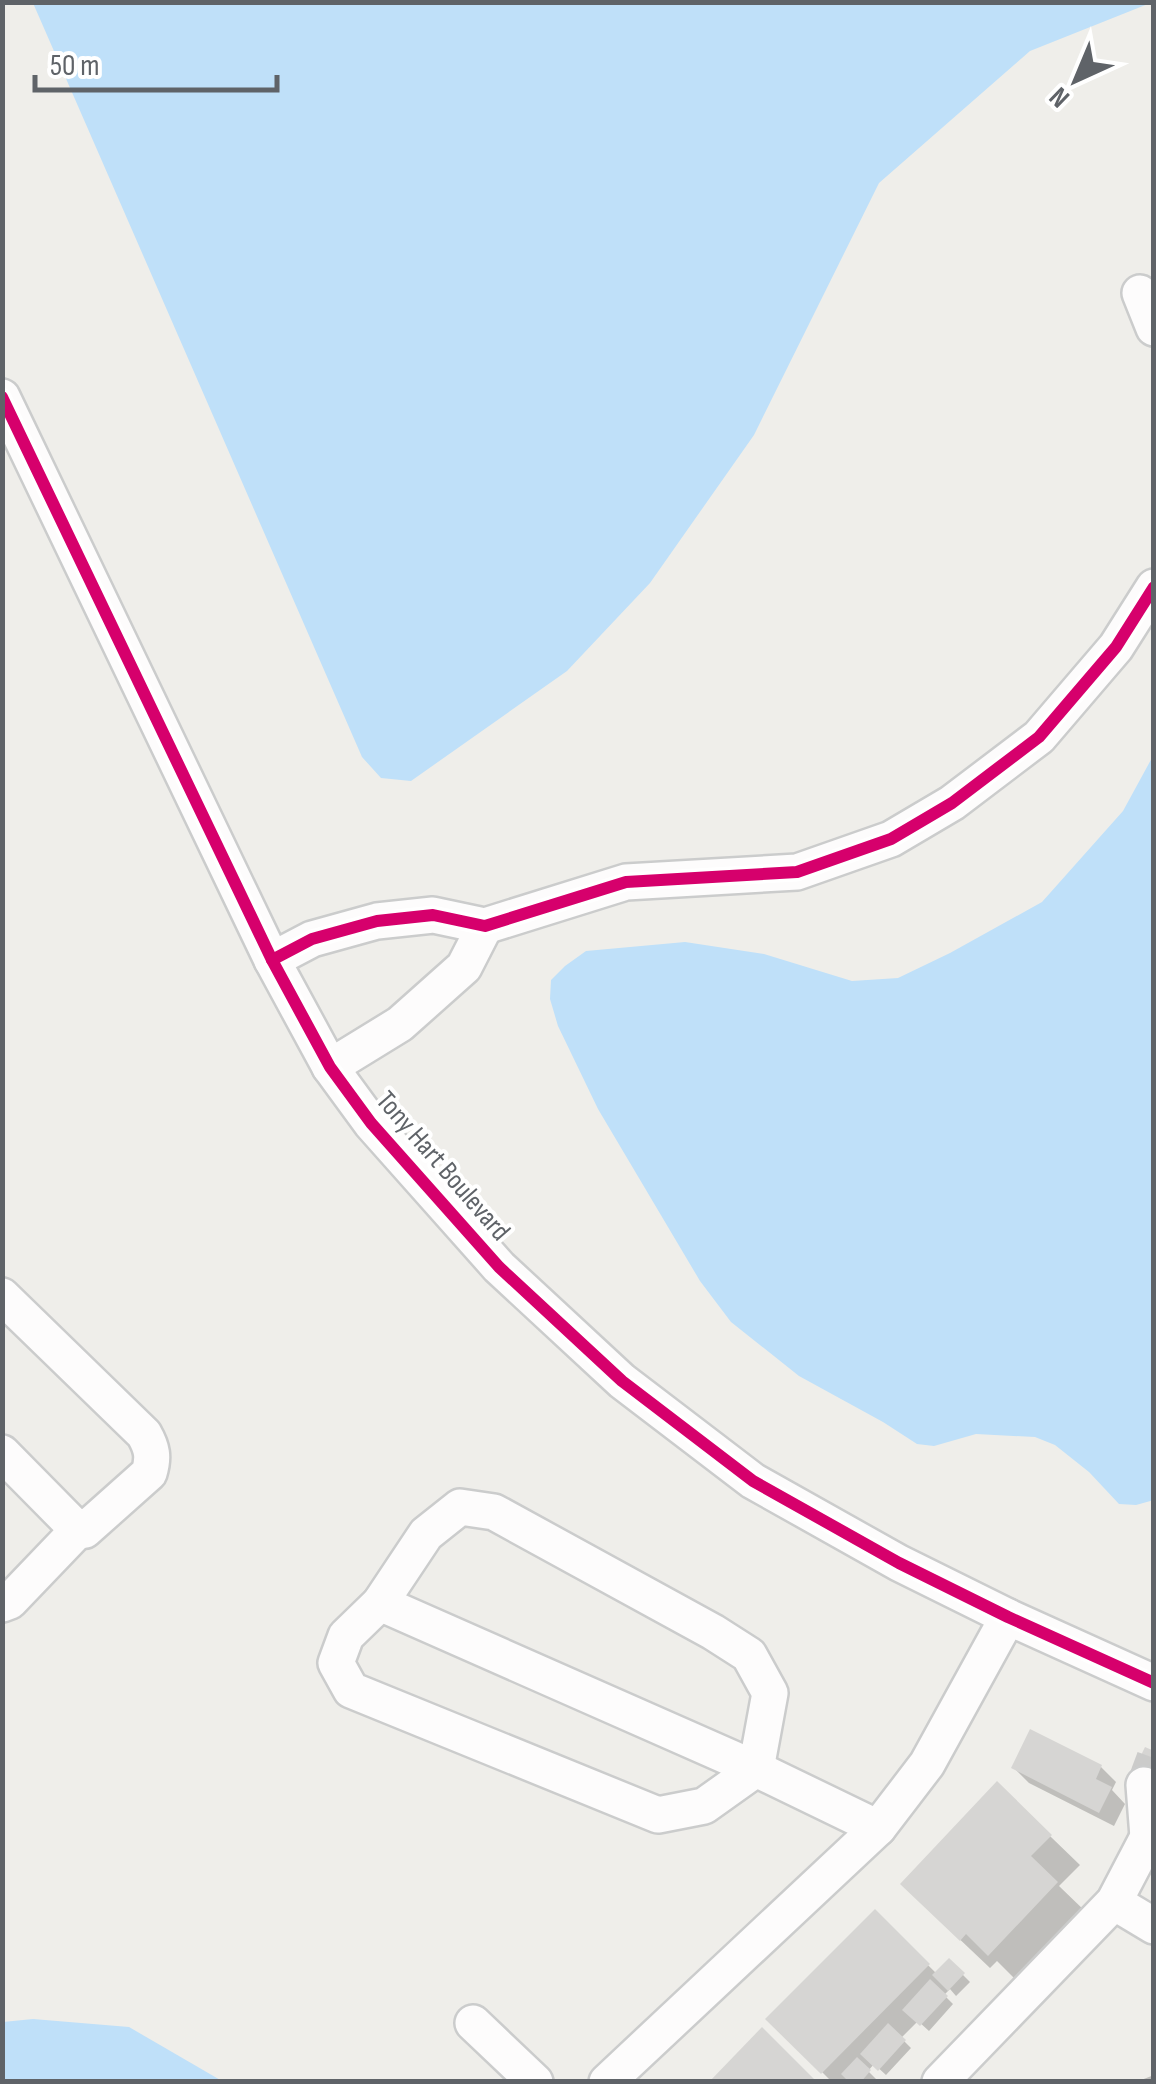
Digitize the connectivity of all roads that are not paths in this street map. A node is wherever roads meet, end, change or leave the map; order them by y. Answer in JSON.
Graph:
{"nodes":[{"id":1,"x":1140,"y":294,"type":"dead end"},
{"id":2,"x":1154,"y":328,"type":"edge"},
{"id":3,"x":2,"y":397,"type":"edge"},
{"id":4,"x":1154,"y":587,"type":"edge"},
{"id":5,"x":484,"y":926,"type":"junction"},
{"id":6,"x":272,"y":960,"type":"junction"},
{"id":7,"x":330,"y":1068,"type":"junction"},
{"id":8,"x":2,"y":1296,"type":"edge"},
{"id":9,"x":2,"y":1453,"type":"edge"},
{"id":10,"x":79,"y":1529,"type":"junction"},
{"id":11,"x":380,"y":1602,"type":"junction"},
{"id":12,"x":2,"y":1604,"type":"edge"},
{"id":13,"x":1008,"y":1617,"type":"junction"},
{"id":14,"x":1154,"y":1683,"type":"edge"},
{"id":15,"x":756,"y":1769,"type":"junction"},
{"id":16,"x":1144,"y":1785,"type":"dead end"},
{"id":17,"x":878,"y":1828,"type":"junction"},
{"id":18,"x":1151,"y":1835,"type":"edge"},
{"id":19,"x":1114,"y":1902,"type":"junction"},
{"id":20,"x":1154,"y":1926,"type":"edge"},
{"id":21,"x":472,"y":2023,"type":"dead end"},
{"id":22,"x":535,"y":2082,"type":"edge"},
{"id":23,"x":607,"y":2082,"type":"edge"},
{"id":24,"x":940,"y":2082,"type":"edge"}],
"edges":[{"from":1,"to":2,"type":"street"},
{"from":3,"to":6,"type":"street","name":"Tony Hart Boulevard"},
{"from":4,"to":5,"type":"street"},
{"from":5,"to":6,"type":"street"},
{"from":5,"to":7,"type":"street"},
{"from":6,"to":7,"type":"street","name":"Tony Hart Boulevard"},
{"from":7,"to":13,"type":"street","name":"Tony Hart Boulevard"},
{"from":8,"to":10,"type":"street"},
{"from":9,"to":10,"type":"street"},
{"from":10,"to":12,"type":"street"},
{"from":11,"to":15,"type":"street"},
{"from":11,"to":15,"type":"street"},
{"from":11,"to":15,"type":"street"},
{"from":13,"to":14,"type":"street","name":"Tony Hart Boulevard"},
{"from":13,"to":17,"type":"street"},
{"from":15,"to":17,"type":"street"},
{"from":16,"to":18,"type":"street"},
{"from":17,"to":23,"type":"street"},
{"from":18,"to":19,"type":"street"},
{"from":19,"to":20,"type":"street"},
{"from":19,"to":24,"type":"street"},
{"from":21,"to":22,"type":"street"}]}
